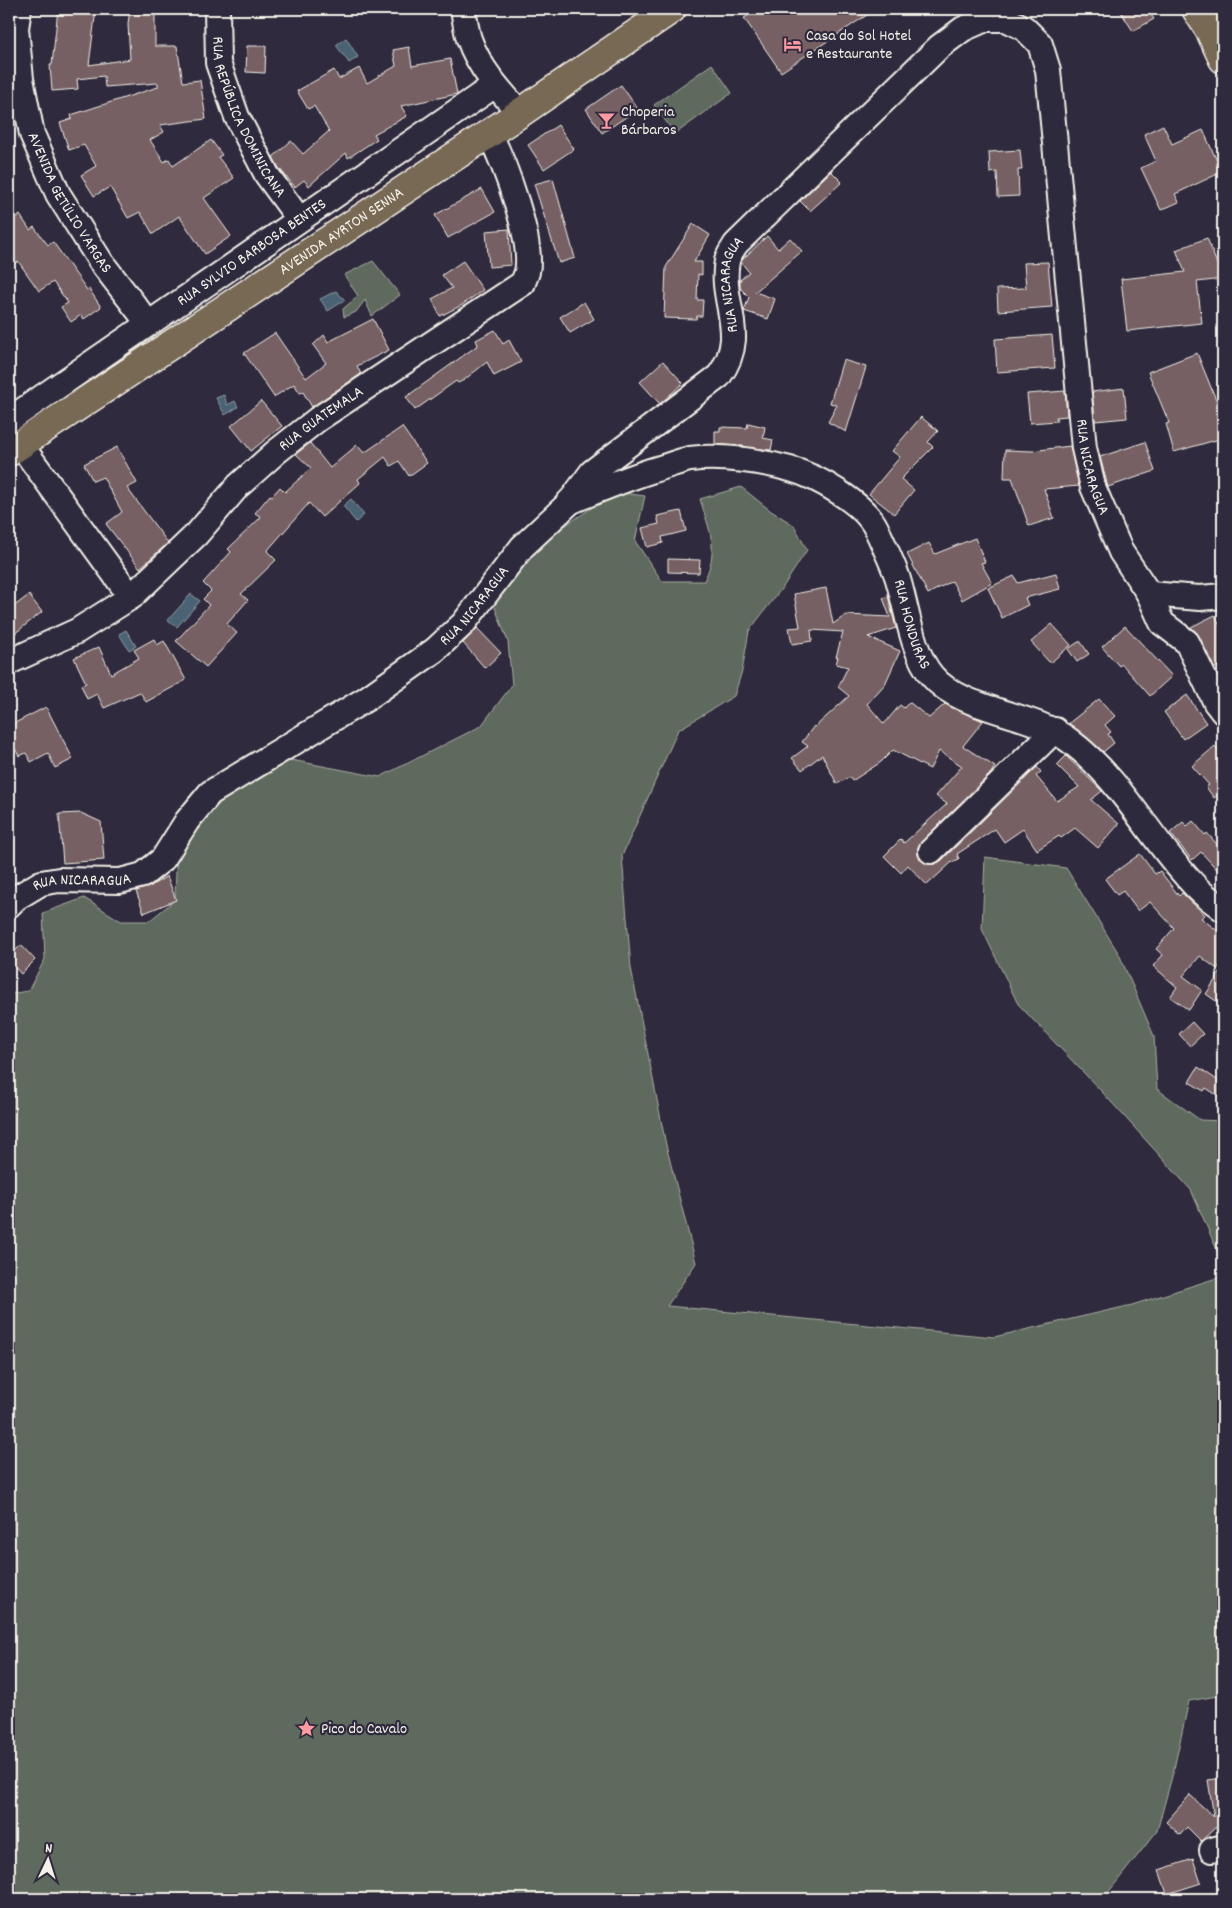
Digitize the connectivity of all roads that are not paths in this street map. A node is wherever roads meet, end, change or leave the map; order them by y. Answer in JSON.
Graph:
{"nodes":[{"id":1,"x":217,"y":9,"type":"edge"},
{"id":2,"x":463,"y":9,"type":"edge"},
{"id":3,"x":672,"y":9,"type":"edge"},
{"id":4,"x":1207,"y":16,"type":"edge"},
{"id":5,"x":15,"y":20,"type":"edge"},
{"id":6,"x":1223,"y":59,"type":"edge"},
{"id":7,"x":495,"y":85,"type":"junction"},
{"id":8,"x":520,"y":113,"type":"junction"},
{"id":9,"x":489,"y":133,"type":"junction"},
{"id":10,"x":299,"y":219,"type":"junction"},
{"id":11,"x":148,"y":323,"type":"junction"},
{"id":12,"x":9,"y":420,"type":"edge"},
{"id":13,"x":14,"y":448,"type":"edge"},
{"id":14,"x":569,"y":503,"type":"junction"},
{"id":15,"x":1148,"y":594,"type":"junction"},
{"id":16,"x":1223,"y":596,"type":"edge"},
{"id":17,"x":131,"y":597,"type":"junction"},
{"id":18,"x":9,"y":662,"type":"edge"},
{"id":19,"x":1223,"y":712,"type":"edge"},
{"id":20,"x":1055,"y":730,"type":"junction"},
{"id":21,"x":931,"y":851,"type":"dead end"},
{"id":22,"x":9,"y":905,"type":"edge"},
{"id":23,"x":1223,"y":910,"type":"edge"}],
"edges":[{"from":1,"to":10,"type":"street","name":"RUA REPÚBLICA DOMINICANA"},
{"from":2,"to":7,"type":"street"},
{"from":3,"to":8,"type":"main road","name":"AVENIDA AYRTON SENNA"},
{"from":4,"to":6,"type":"main road"},
{"from":5,"to":11,"type":"street","name":"AVENIDA GETÚLIO VARGAS"},
{"from":7,"to":8,"type":"street"},
{"from":7,"to":10,"type":"street","name":"RUA SYLVIO BARBOSA BENTES"},
{"from":8,"to":9,"type":"main road","name":"AVENIDA AYRTON SENNA"},
{"from":9,"to":13,"type":"main road","name":"AVENIDA AYRTON SENNA"},
{"from":9,"to":17,"type":"street","name":"RUA GUATEMALA"},
{"from":10,"to":11,"type":"street","name":"RUA SYLVIO BARBOSA BENTES"},
{"from":11,"to":12,"type":"street","name":"RUA SYLVIO BARBOSA BENTES"},
{"from":13,"to":17,"type":"street"},
{"from":14,"to":15,"type":"street","name":"RUA NICARAGUA"},
{"from":14,"to":20,"type":"street","name":"RUA HONDURAS"},
{"from":14,"to":22,"type":"street","name":"RUA NICARAGUA"},
{"from":15,"to":16,"type":"street"},
{"from":15,"to":19,"type":"street"},
{"from":17,"to":18,"type":"street","name":"RUA GUATEMALA"},
{"from":20,"to":21,"type":"street"},
{"from":20,"to":23,"type":"street","name":"RUA HONDURAS"}]}
